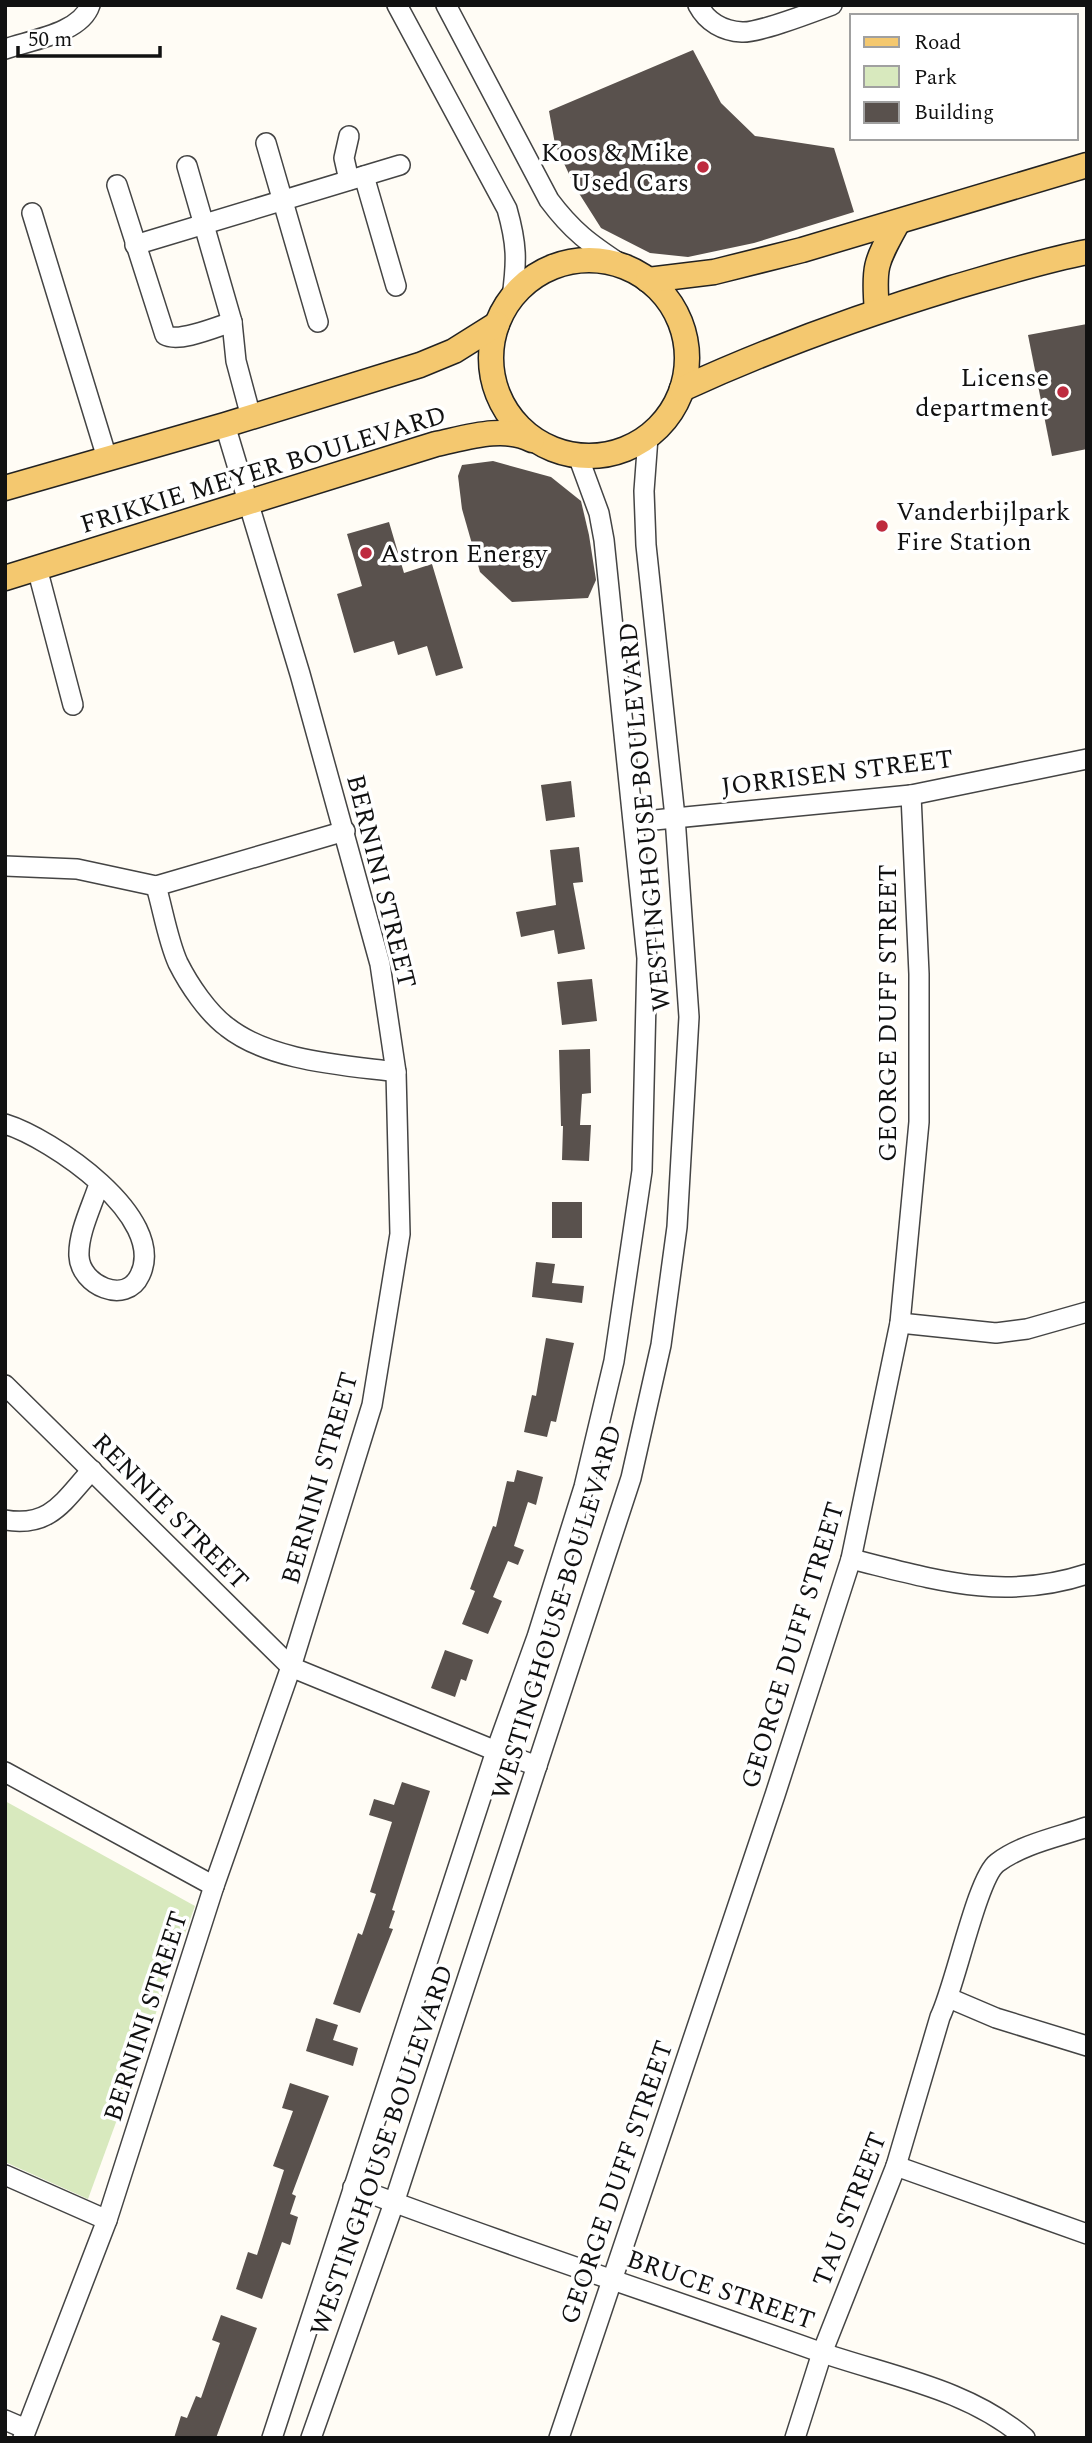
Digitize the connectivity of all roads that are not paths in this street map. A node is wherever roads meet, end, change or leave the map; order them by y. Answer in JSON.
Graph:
{"nodes":[{"id":1,"x":90,"y":5,"type":"edge"},
{"id":2,"x":397,"y":5,"type":"edge"},
{"id":3,"x":446,"y":5,"type":"edge"},
{"id":4,"x":698,"y":5,"type":"edge"},
{"id":5,"x":832,"y":5,"type":"edge"},
{"id":6,"x":5,"y":49,"type":"edge"},
{"id":7,"x":349,"y":136,"type":"dead end"},
{"id":8,"x":266,"y":143,"type":"dead end"},
{"id":9,"x":1087,"y":164,"type":"edge"},
{"id":10,"x":400,"y":165,"type":"dead end"},
{"id":11,"x":187,"y":166,"type":"dead end"},
{"id":12,"x":357,"y":178,"type":"junction"},
{"id":13,"x":117,"y":185,"type":"dead end"},
{"id":14,"x":283,"y":200,"type":"junction"},
{"id":15,"x":32,"y":213,"type":"dead end"},
{"id":16,"x":898,"y":222,"type":"junction"},
{"id":17,"x":204,"y":224,"type":"junction"},
{"id":18,"x":135,"y":245,"type":"junction"},
{"id":19,"x":1087,"y":252,"type":"edge"},
{"id":20,"x":622,"y":265,"type":"junction"},
{"id":21,"x":648,"y":280,"type":"junction"},
{"id":22,"x":396,"y":286,"type":"dead end"},
{"id":23,"x":512,"y":297,"type":"junction"},
{"id":24,"x":877,"y":311,"type":"junction"},
{"id":25,"x":232,"y":322,"type":"junction"},
{"id":26,"x":318,"y":322,"type":"dead end"},
{"id":27,"x":496,"y":324,"type":"junction"},
{"id":28,"x":682,"y":389,"type":"junction"},
{"id":29,"x":251,"y":417,"type":"junction"},
{"id":30,"x":225,"y":425,"type":"junction"},
{"id":31,"x":648,"y":437,"type":"junction"},
{"id":32,"x":539,"y":443,"type":"junction"},
{"id":33,"x":578,"y":456,"type":"junction"},
{"id":34,"x":107,"y":458,"type":"junction"},
{"id":35,"x":5,"y":488,"type":"edge"},
{"id":36,"x":249,"y":503,"type":"junction"},
{"id":37,"x":37,"y":568,"type":"junction"},
{"id":38,"x":5,"y":578,"type":"edge"},
{"id":39,"x":73,"y":705,"type":"dead end"},
{"id":40,"x":1087,"y":759,"type":"edge"},
{"id":41,"x":911,"y":795,"type":"junction"},
{"id":42,"x":675,"y":817,"type":"junction"},
{"id":43,"x":634,"y":822,"type":"junction"},
{"id":44,"x":345,"y":831,"type":"junction"},
{"id":45,"x":5,"y":866,"type":"edge"},
{"id":46,"x":156,"y":886,"type":"junction"},
{"id":47,"x":396,"y":1072,"type":"junction"},
{"id":48,"x":5,"y":1124,"type":"edge"},
{"id":49,"x":99,"y":1184,"type":"junction"},
{"id":50,"x":1087,"y":1312,"type":"edge"},
{"id":51,"x":900,"y":1323,"type":"junction"},
{"id":52,"x":5,"y":1385,"type":"edge"},
{"id":53,"x":92,"y":1470,"type":"junction"},
{"id":54,"x":5,"y":1520,"type":"edge"},
{"id":55,"x":851,"y":1559,"type":"junction"},
{"id":56,"x":1087,"y":1574,"type":"edge"},
{"id":57,"x":291,"y":1667,"type":"junction"},
{"id":58,"x":496,"y":1751,"type":"junction"},
{"id":59,"x":537,"y":1766,"type":"junction"},
{"id":60,"x":5,"y":1772,"type":"edge"},
{"id":61,"x":1087,"y":1827,"type":"edge"},
{"id":62,"x":214,"y":1886,"type":"junction"},
{"id":63,"x":949,"y":1998,"type":"junction"},
{"id":64,"x":1087,"y":2046,"type":"edge"},
{"id":65,"x":896,"y":2166,"type":"junction"},
{"id":66,"x":5,"y":2175,"type":"edge"},
{"id":67,"x":353,"y":2187,"type":"junction"},
{"id":68,"x":394,"y":2203,"type":"junction"},
{"id":69,"x":107,"y":2220,"type":"junction"},
{"id":70,"x":1087,"y":2234,"type":"edge"},
{"id":71,"x":611,"y":2278,"type":"junction"},
{"id":72,"x":822,"y":2353,"type":"junction"},
{"id":73,"x":5,"y":2420,"type":"edge"},
{"id":74,"x":24,"y":2433,"type":"edge"},
{"id":75,"x":272,"y":2438,"type":"edge"},
{"id":76,"x":311,"y":2438,"type":"edge"},
{"id":77,"x":559,"y":2438,"type":"edge"},
{"id":78,"x":795,"y":2438,"type":"edge"},
{"id":79,"x":1025,"y":2438,"type":"edge"}],
"edges":[{"from":1,"to":6,"type":"street"},
{"from":2,"to":23,"type":"street"},
{"from":3,"to":20,"type":"street"},
{"from":4,"to":5,"type":"street"},
{"from":7,"to":12,"type":"street"},
{"from":8,"to":14,"type":"street"},
{"from":9,"to":16,"type":"main road"},
{"from":10,"to":12,"type":"street"},
{"from":11,"to":17,"type":"street"},
{"from":12,"to":14,"type":"street"},
{"from":12,"to":22,"type":"street"},
{"from":13,"to":18,"type":"street"},
{"from":14,"to":17,"type":"street"},
{"from":14,"to":26,"type":"street"},
{"from":15,"to":34,"type":"street"},
{"from":16,"to":21,"type":"main road"},
{"from":16,"to":24,"type":"main road"},
{"from":17,"to":18,"type":"street"},
{"from":17,"to":25,"type":"street"},
{"from":18,"to":25,"type":"street"},
{"from":19,"to":24,"type":"main road"},
{"from":20,"to":21,"type":"main road"},
{"from":20,"to":23,"type":"main road"},
{"from":21,"to":28,"type":"main road"},
{"from":23,"to":27,"type":"main road"},
{"from":24,"to":28,"type":"main road"},
{"from":25,"to":29,"type":"street"},
{"from":27,"to":29,"type":"main road","name":"FRIKKIE MEYER BOULEVARD"},
{"from":27,"to":32,"type":"main road"},
{"from":28,"to":31,"type":"main road"},
{"from":29,"to":30,"type":"main road","name":"FRIKKIE MEYER BOULEVARD"},
{"from":30,"to":34,"type":"main road","name":"FRIKKIE MEYER BOULEVARD"},
{"from":30,"to":36,"type":"street","name":"BERNINI STREET"},
{"from":31,"to":33,"type":"main road"},
{"from":31,"to":42,"type":"street","name":"WESTINGHOUSE BOULEVARD"},
{"from":32,"to":33,"type":"main road"},
{"from":32,"to":36,"type":"main road","name":"FRIKKIE MEYER BOULEVARD"},
{"from":33,"to":43,"type":"street","name":"WESTINGHOUSE BOULEVARD"},
{"from":34,"to":35,"type":"main road","name":"FRIKKIE MEYER BOULEVARD"},
{"from":36,"to":37,"type":"main road","name":"FRIKKIE MEYER BOULEVARD"},
{"from":36,"to":44,"type":"street","name":"BERNINI STREET"},
{"from":37,"to":38,"type":"main road","name":"FRIKKIE MEYER BOULEVARD"},
{"from":37,"to":39,"type":"street"},
{"from":40,"to":41,"type":"street","name":"JORRISEN STREET"},
{"from":41,"to":42,"type":"street","name":"JORRISEN STREET"},
{"from":41,"to":51,"type":"street","name":"GEORGE DUFF STREET"},
{"from":42,"to":43,"type":"street","name":"JORRISEN STREET"},
{"from":42,"to":59,"type":"street","name":"WESTINGHOUSE BOULEVARD"},
{"from":43,"to":58,"type":"street","name":"WESTINGHOUSE BOULEVARD"},
{"from":44,"to":46,"type":"street"},
{"from":44,"to":47,"type":"street","name":"BERNINI STREET"},
{"from":45,"to":46,"type":"street"},
{"from":46,"to":47,"type":"street"},
{"from":47,"to":57,"type":"street","name":"BERNINI STREET"},
{"from":48,"to":49,"type":"street"},
{"from":49,"to":49,"type":"street"},
{"from":50,"to":51,"type":"street"},
{"from":51,"to":55,"type":"street","name":"GEORGE DUFF STREET"},
{"from":52,"to":53,"type":"street","name":"RENNIE STREET"},
{"from":53,"to":54,"type":"street"},
{"from":53,"to":57,"type":"street","name":"RENNIE STREET"},
{"from":55,"to":56,"type":"street"},
{"from":55,"to":71,"type":"street","name":"GEORGE DUFF STREET"},
{"from":57,"to":58,"type":"street","name":"RENNIE STREET"},
{"from":57,"to":62,"type":"street","name":"BERNINI STREET"},
{"from":58,"to":59,"type":"street","name":"RENNIE STREET"},
{"from":58,"to":67,"type":"street","name":"WESTINGHOUSE BOULEVARD"},
{"from":59,"to":68,"type":"street","name":"WESTINGHOUSE BOULEVARD"},
{"from":60,"to":62,"type":"street"},
{"from":61,"to":63,"type":"street","name":"TAU STREET"},
{"from":62,"to":69,"type":"street","name":"BERNINI STREET"},
{"from":63,"to":64,"type":"street"},
{"from":63,"to":65,"type":"street","name":"TAU STREET"},
{"from":65,"to":70,"type":"street"},
{"from":65,"to":72,"type":"street","name":"TAU STREET"},
{"from":66,"to":69,"type":"street"},
{"from":67,"to":68,"type":"street","name":"BRUCE STREET"},
{"from":67,"to":75,"type":"street","name":"WESTINGHOUSE BOULEVARD"},
{"from":68,"to":71,"type":"street","name":"BRUCE STREET"},
{"from":68,"to":76,"type":"street","name":"WESTINGHOUSE BOULEVARD"},
{"from":69,"to":74,"type":"street","name":"BERNINI STREET"},
{"from":71,"to":72,"type":"street","name":"BRUCE STREET"},
{"from":71,"to":77,"type":"street","name":"GEORGE DUFF STREET"},
{"from":72,"to":78,"type":"street","name":"TAU STREET"},
{"from":72,"to":79,"type":"street","name":"BRUCE STREET"},
{"from":73,"to":74,"type":"street"}]}
